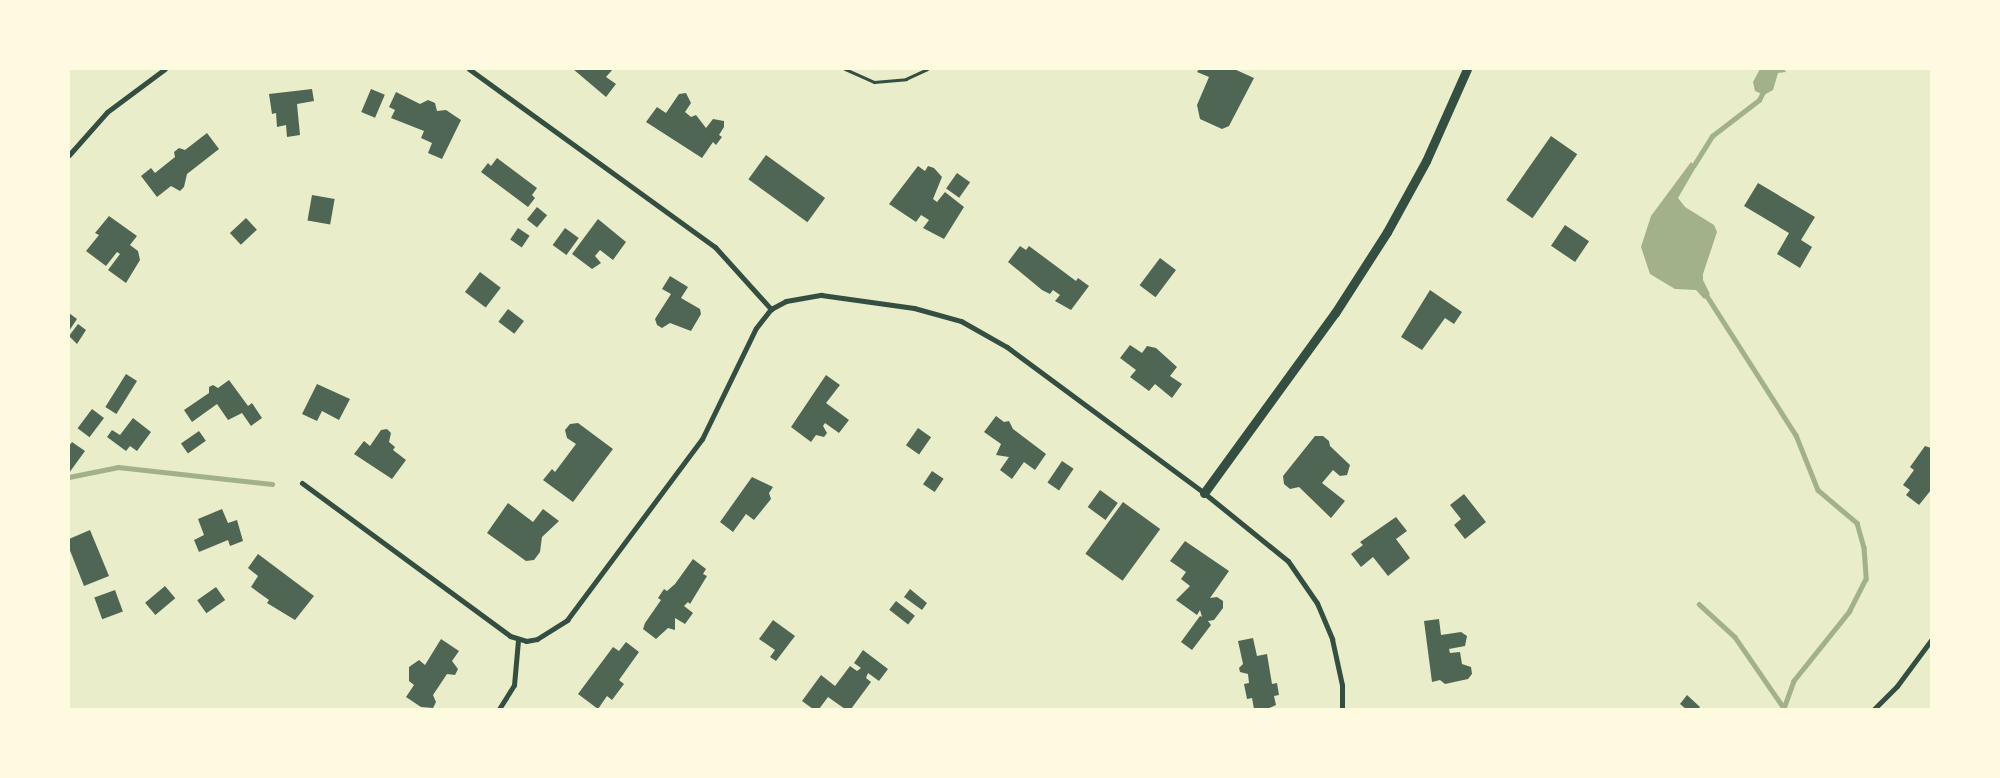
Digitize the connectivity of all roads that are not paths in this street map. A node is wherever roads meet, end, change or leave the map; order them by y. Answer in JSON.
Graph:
{"nodes":[{"id":1,"x":164,"y":69,"type":"edge"},
{"id":2,"x":469,"y":69,"type":"edge"},
{"id":3,"x":1467,"y":69,"type":"edge"},
{"id":4,"x":69,"y":155,"type":"edge"},
{"id":5,"x":771,"y":310,"type":"junction"},
{"id":6,"x":302,"y":483,"type":"dead end"},
{"id":7,"x":1204,"y":493,"type":"junction"},
{"id":8,"x":518,"y":640,"type":"junction"},
{"id":9,"x":1931,"y":640,"type":"edge"},
{"id":10,"x":499,"y":709,"type":"edge"},
{"id":11,"x":1342,"y":709,"type":"edge"},
{"id":12,"x":1874,"y":709,"type":"edge"}],
"edges":[{"from":1,"to":4,"type":"street"},
{"from":2,"to":5,"type":"street"},
{"from":3,"to":7,"type":"street"},
{"from":5,"to":7,"type":"street"},
{"from":5,"to":8,"type":"street"},
{"from":6,"to":8,"type":"street"},
{"from":7,"to":11,"type":"street"},
{"from":8,"to":10,"type":"street"},
{"from":9,"to":12,"type":"street"}]}
